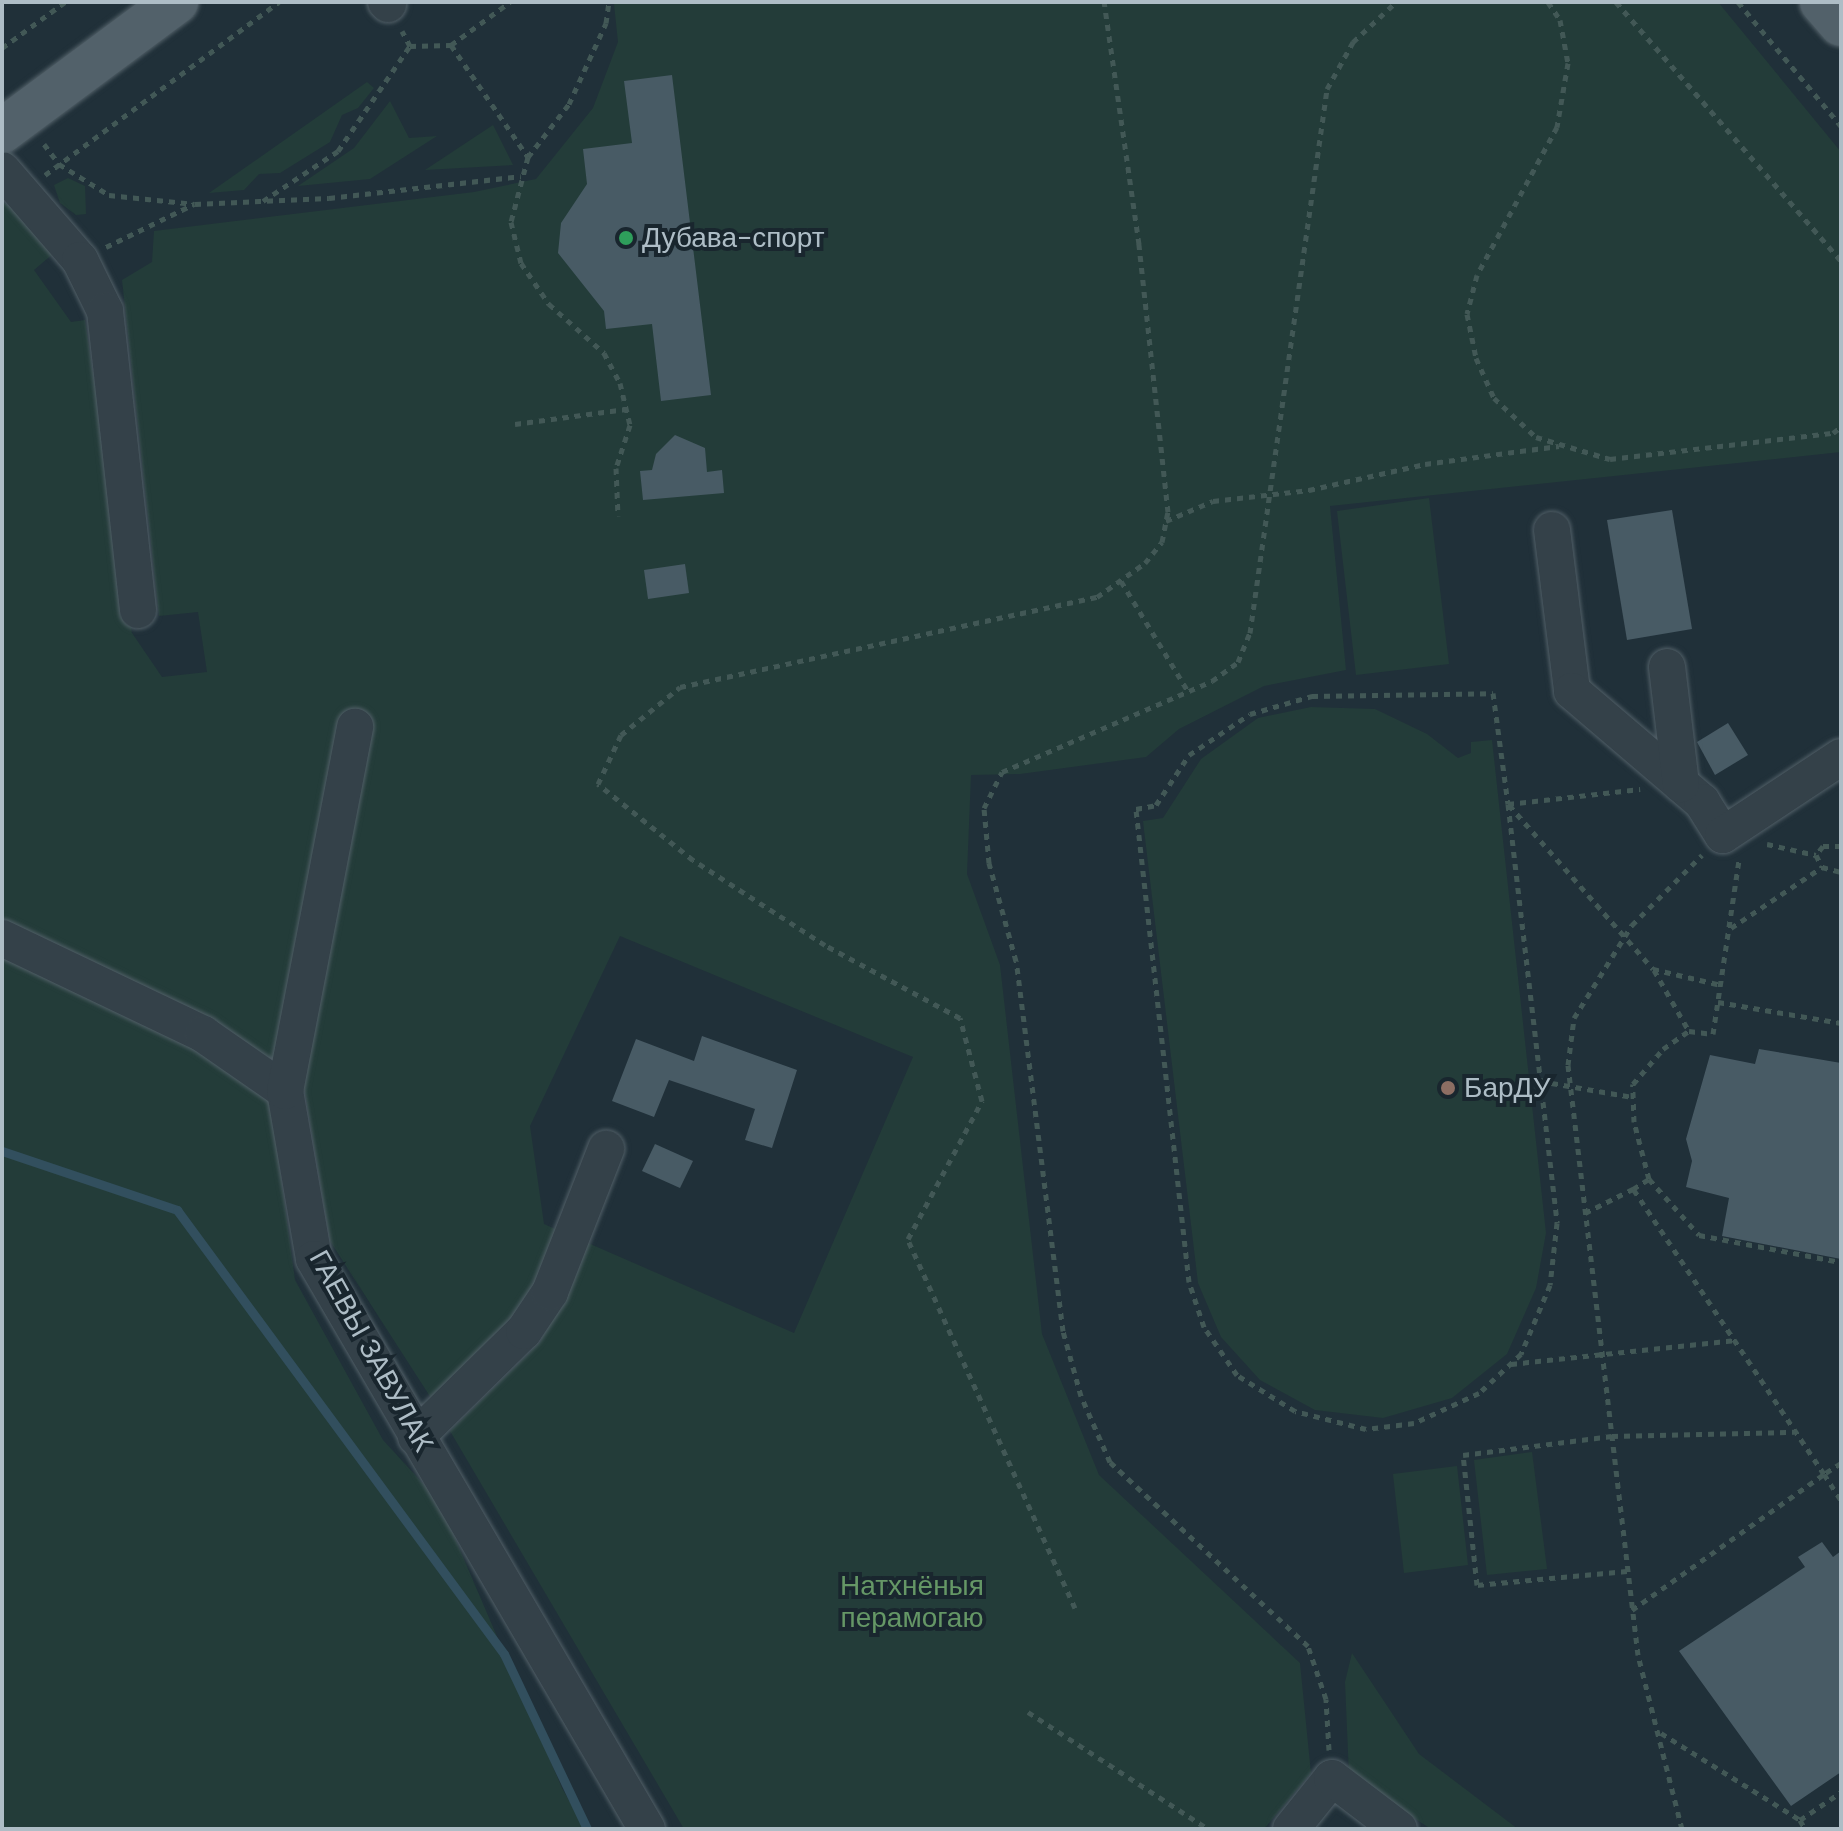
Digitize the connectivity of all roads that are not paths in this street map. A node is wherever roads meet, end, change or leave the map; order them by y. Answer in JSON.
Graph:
{"nodes":[{"id":1,"x":176,"y":2,"type":"edge"},
{"id":2,"x":1822,"y":2,"type":"edge"},
{"id":3,"x":1841,"y":24,"type":"edge"},
{"id":4,"x":12,"y":124,"type":"edge"},
{"id":5,"x":13,"y":180,"type":"edge"},
{"id":6,"x":1552,"y":530,"type":"dead end"},
{"id":7,"x":138,"y":610,"type":"dead end"},
{"id":8,"x":1667,"y":667,"type":"dead end"},
{"id":9,"x":355,"y":727,"type":"dead end"},
{"id":10,"x":1841,"y":757,"type":"edge"},
{"id":11,"x":1681,"y":784,"type":"junction"},
{"id":12,"x":2,"y":938,"type":"edge"},
{"id":13,"x":285,"y":1091,"type":"junction"},
{"id":14,"x":606,"y":1149,"type":"dead end"},
{"id":15,"x":416,"y":1437,"type":"junction"},
{"id":16,"x":647,"y":1829,"type":"edge"},
{"id":17,"x":1291,"y":1829,"type":"edge"},
{"id":18,"x":1399,"y":1829,"type":"edge"}],
"edges":[{"from":1,"to":4,"type":"main road"},
{"from":2,"to":3,"type":"main road"},
{"from":5,"to":7,"type":"street"},
{"from":6,"to":11,"type":"street"},
{"from":8,"to":11,"type":"street"},
{"from":9,"to":13,"type":"street"},
{"from":10,"to":11,"type":"street"},
{"from":12,"to":13,"type":"street"},
{"from":13,"to":15,"type":"street","name":"ГАЕВЫ ЗАВУЛАК"},
{"from":14,"to":15,"type":"street"},
{"from":15,"to":16,"type":"street","name":"ГАЕВЫ ЗАВУЛАК"},
{"from":17,"to":18,"type":"street"}]}
